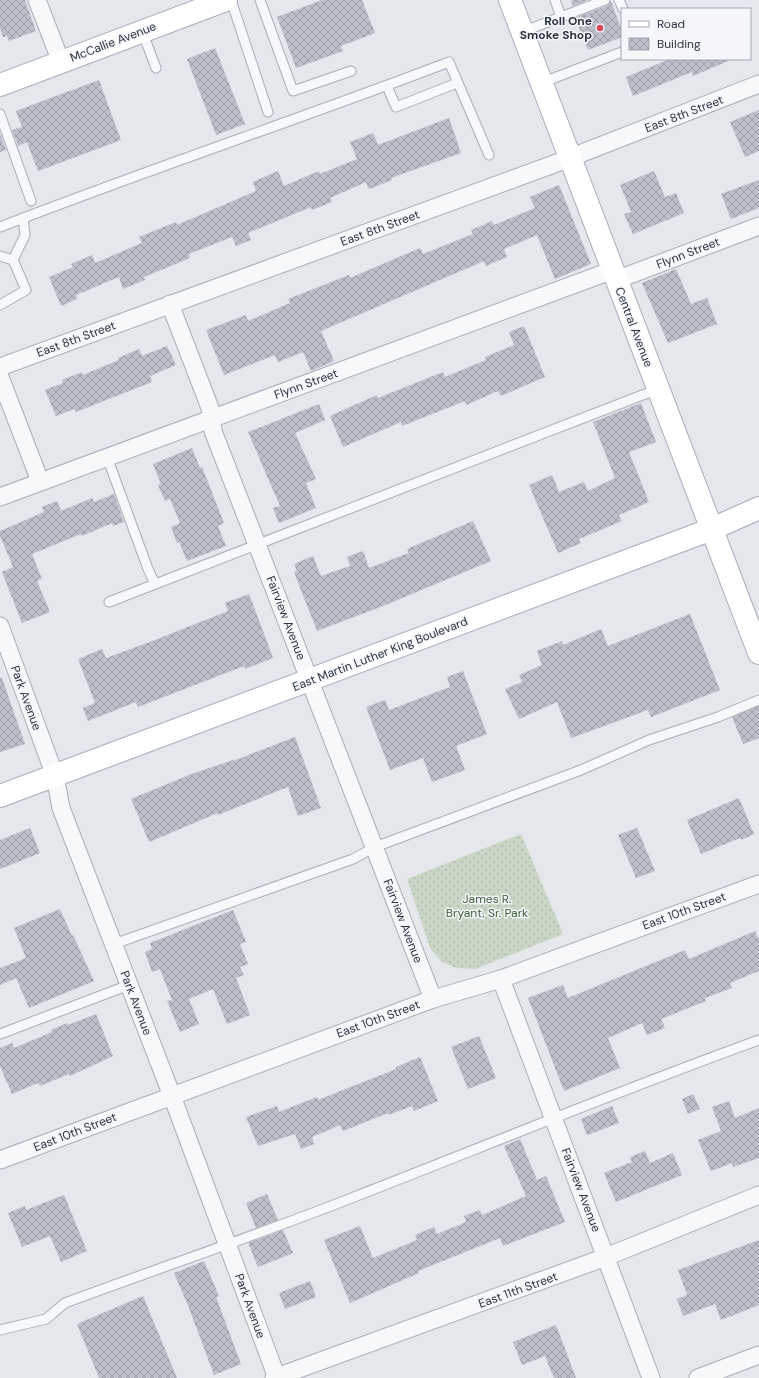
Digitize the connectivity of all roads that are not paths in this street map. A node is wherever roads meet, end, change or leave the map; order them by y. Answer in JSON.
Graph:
{"nodes":[{"id":1,"x":37,"y":0,"type":"edge"},
{"id":2,"x":226,"y":0,"type":"edge"},
{"id":3,"x":231,"y":0,"type":"edge"},
{"id":4,"x":260,"y":0,"type":"edge"},
{"id":5,"x":555,"y":0,"type":"edge"},
{"id":6,"x":604,"y":0,"type":"edge"},
{"id":7,"x":515,"y":2,"type":"edge"},
{"id":8,"x":561,"y":17,"type":"junction"},
{"id":9,"x":142,"y":31,"type":"junction"},
{"id":10,"x":522,"y":32,"type":"junction"},
{"id":11,"x":621,"y":52,"type":"edge"},
{"id":12,"x":61,"y":62,"type":"junction"},
{"id":13,"x":156,"y":68,"type":"dead end"},
{"id":14,"x":351,"y":71,"type":"dead end"},
{"id":15,"x":457,"y":83,"type":"junction"},
{"id":16,"x":541,"y":83,"type":"junction"},
{"id":17,"x":759,"y":84,"type":"edge"},
{"id":18,"x":0,"y":85,"type":"edge"},
{"id":19,"x":387,"y":86,"type":"junction"},
{"id":20,"x":268,"y":112,"type":"dead end"},
{"id":21,"x":0,"y":114,"type":"edge"},
{"id":22,"x":489,"y":154,"type":"dead end"},
{"id":23,"x":570,"y":158,"type":"junction"},
{"id":24,"x":32,"y":201,"type":"dead end"},
{"id":25,"x":23,"y":218,"type":"junction"},
{"id":26,"x":759,"y":226,"type":"edge"},
{"id":27,"x":0,"y":227,"type":"edge"},
{"id":28,"x":0,"y":256,"type":"edge"},
{"id":29,"x":13,"y":260,"type":"junction"},
{"id":30,"x":615,"y":275,"type":"junction"},
{"id":31,"x":170,"y":304,"type":"junction"},
{"id":32,"x":0,"y":305,"type":"edge"},
{"id":33,"x":0,"y":367,"type":"edge"},
{"id":34,"x":0,"y":376,"type":"edge"},
{"id":35,"x":658,"y":389,"type":"junction"},
{"id":36,"x":211,"y":419,"type":"junction"},
{"id":37,"x":107,"y":457,"type":"junction"},
{"id":38,"x":40,"y":482,"type":"junction"},
{"id":39,"x":0,"y":497,"type":"edge"},
{"id":40,"x":759,"y":508,"type":"edge"},
{"id":41,"x":712,"y":529,"type":"junction"},
{"id":42,"x":257,"y":544,"type":"junction"},
{"id":43,"x":155,"y":584,"type":"junction"},
{"id":44,"x":109,"y":602,"type":"dead end"},
{"id":45,"x":0,"y":626,"type":"edge"},
{"id":46,"x":759,"y":654,"type":"edge"},
{"id":47,"x":310,"y":680,"type":"junction"},
{"id":48,"x":759,"y":700,"type":"edge"},
{"id":49,"x":55,"y":776,"type":"junction"},
{"id":50,"x":0,"y":796,"type":"edge"},
{"id":51,"x":374,"y":847,"type":"junction"},
{"id":52,"x":759,"y":884,"type":"edge"},
{"id":53,"x":114,"y":944,"type":"junction"},
{"id":54,"x":501,"y":979,"type":"junction"},
{"id":55,"x":129,"y":985,"type":"junction"},
{"id":56,"x":433,"y":998,"type":"junction"},
{"id":57,"x":0,"y":1034,"type":"edge"},
{"id":58,"x":759,"y":1040,"type":"edge"},
{"id":59,"x":172,"y":1096,"type":"junction"},
{"id":60,"x":554,"y":1118,"type":"junction"},
{"id":61,"x":0,"y":1160,"type":"edge"},
{"id":62,"x":759,"y":1195,"type":"edge"},
{"id":63,"x":227,"y":1245,"type":"junction"},
{"id":64,"x":606,"y":1257,"type":"junction"},
{"id":65,"x":0,"y":1330,"type":"edge"},
{"id":66,"x":759,"y":1355,"type":"edge"},
{"id":67,"x":276,"y":1378,"type":"edge"},
{"id":68,"x":651,"y":1378,"type":"edge"},
{"id":69,"x":698,"y":1378,"type":"edge"}],
"edges":[{"from":1,"to":12,"type":"street"},
{"from":2,"to":9,"type":"main road","name":"McCallie Avenue"},
{"from":3,"to":20,"type":"lane"},
{"from":4,"to":14,"type":"lane"},
{"from":5,"to":8,"type":"lane"},
{"from":6,"to":8,"type":"lane"},
{"from":7,"to":10,"type":"main road","name":"Central Avenue"},
{"from":8,"to":10,"type":"lane"},
{"from":9,"to":12,"type":"main road","name":"McCallie Avenue"},
{"from":9,"to":13,"type":"lane"},
{"from":10,"to":16,"type":"main road","name":"Central Avenue"},
{"from":11,"to":16,"type":"lane"},
{"from":12,"to":18,"type":"main road","name":"McCallie Avenue"},
{"from":15,"to":19,"type":"lane"},
{"from":15,"to":19,"type":"lane"},
{"from":15,"to":22,"type":"lane"},
{"from":16,"to":23,"type":"main road","name":"Central Avenue"},
{"from":17,"to":23,"type":"street","name":"East 8th Street"},
{"from":19,"to":25,"type":"lane"},
{"from":21,"to":24,"type":"lane"},
{"from":23,"to":30,"type":"main road","name":"Central Avenue"},
{"from":23,"to":31,"type":"street","name":"East 8th Street"},
{"from":25,"to":27,"type":"lane"},
{"from":25,"to":29,"type":"lane"},
{"from":26,"to":30,"type":"street","name":"Flynn Street"},
{"from":28,"to":29,"type":"lane"},
{"from":29,"to":32,"type":"lane"},
{"from":30,"to":35,"type":"main road","name":"Central Avenue"},
{"from":30,"to":36,"type":"street","name":"Flynn Street"},
{"from":31,"to":33,"type":"street","name":"East 8th Street"},
{"from":31,"to":36,"type":"street","name":"Fairview Avenue"},
{"from":34,"to":38,"type":"street"},
{"from":35,"to":41,"type":"main road","name":"Central Avenue"},
{"from":35,"to":42,"type":"lane"},
{"from":36,"to":37,"type":"street","name":"Flynn Street"},
{"from":36,"to":42,"type":"street","name":"Fairview Avenue"},
{"from":37,"to":38,"type":"street","name":"Flynn Street"},
{"from":37,"to":43,"type":"lane"},
{"from":38,"to":39,"type":"street","name":"Flynn Street"},
{"from":40,"to":41,"type":"main road","name":"East Martin Luther King Boulevard"},
{"from":41,"to":46,"type":"main road","name":"Central Avenue"},
{"from":41,"to":47,"type":"main road","name":"East Martin Luther King Boulevard"},
{"from":42,"to":43,"type":"lane"},
{"from":42,"to":47,"type":"street","name":"Fairview Avenue"},
{"from":43,"to":44,"type":"lane"},
{"from":45,"to":49,"type":"street","name":"Park Avenue"},
{"from":47,"to":49,"type":"main road","name":"East Martin Luther King Boulevard"},
{"from":47,"to":51,"type":"street","name":"Fairview Avenue"},
{"from":48,"to":51,"type":"lane"},
{"from":49,"to":50,"type":"main road","name":"East Martin Luther King Boulevard"},
{"from":49,"to":53,"type":"street","name":"Park Avenue"},
{"from":51,"to":53,"type":"lane"},
{"from":51,"to":56,"type":"street","name":"Fairview Avenue"},
{"from":52,"to":54,"type":"street","name":"East 10th Street"},
{"from":53,"to":55,"type":"street","name":"Park Avenue"},
{"from":54,"to":56,"type":"street","name":"East 10th Street"},
{"from":54,"to":60,"type":"street","name":"Fairview Avenue"},
{"from":55,"to":57,"type":"lane"},
{"from":55,"to":59,"type":"street","name":"Park Avenue"},
{"from":56,"to":59,"type":"street","name":"East 10th Street"},
{"from":58,"to":60,"type":"lane"},
{"from":59,"to":61,"type":"street","name":"East 10th Street"},
{"from":59,"to":63,"type":"street","name":"Park Avenue"},
{"from":60,"to":63,"type":"lane"},
{"from":60,"to":64,"type":"street","name":"Fairview Avenue"},
{"from":62,"to":64,"type":"street","name":"East 11th Street"},
{"from":63,"to":65,"type":"lane"},
{"from":63,"to":67,"type":"street","name":"Park Avenue"},
{"from":64,"to":67,"type":"street","name":"East 11th Street"},
{"from":64,"to":68,"type":"street","name":"Fairview Avenue"},
{"from":66,"to":69,"type":"street"}]}
